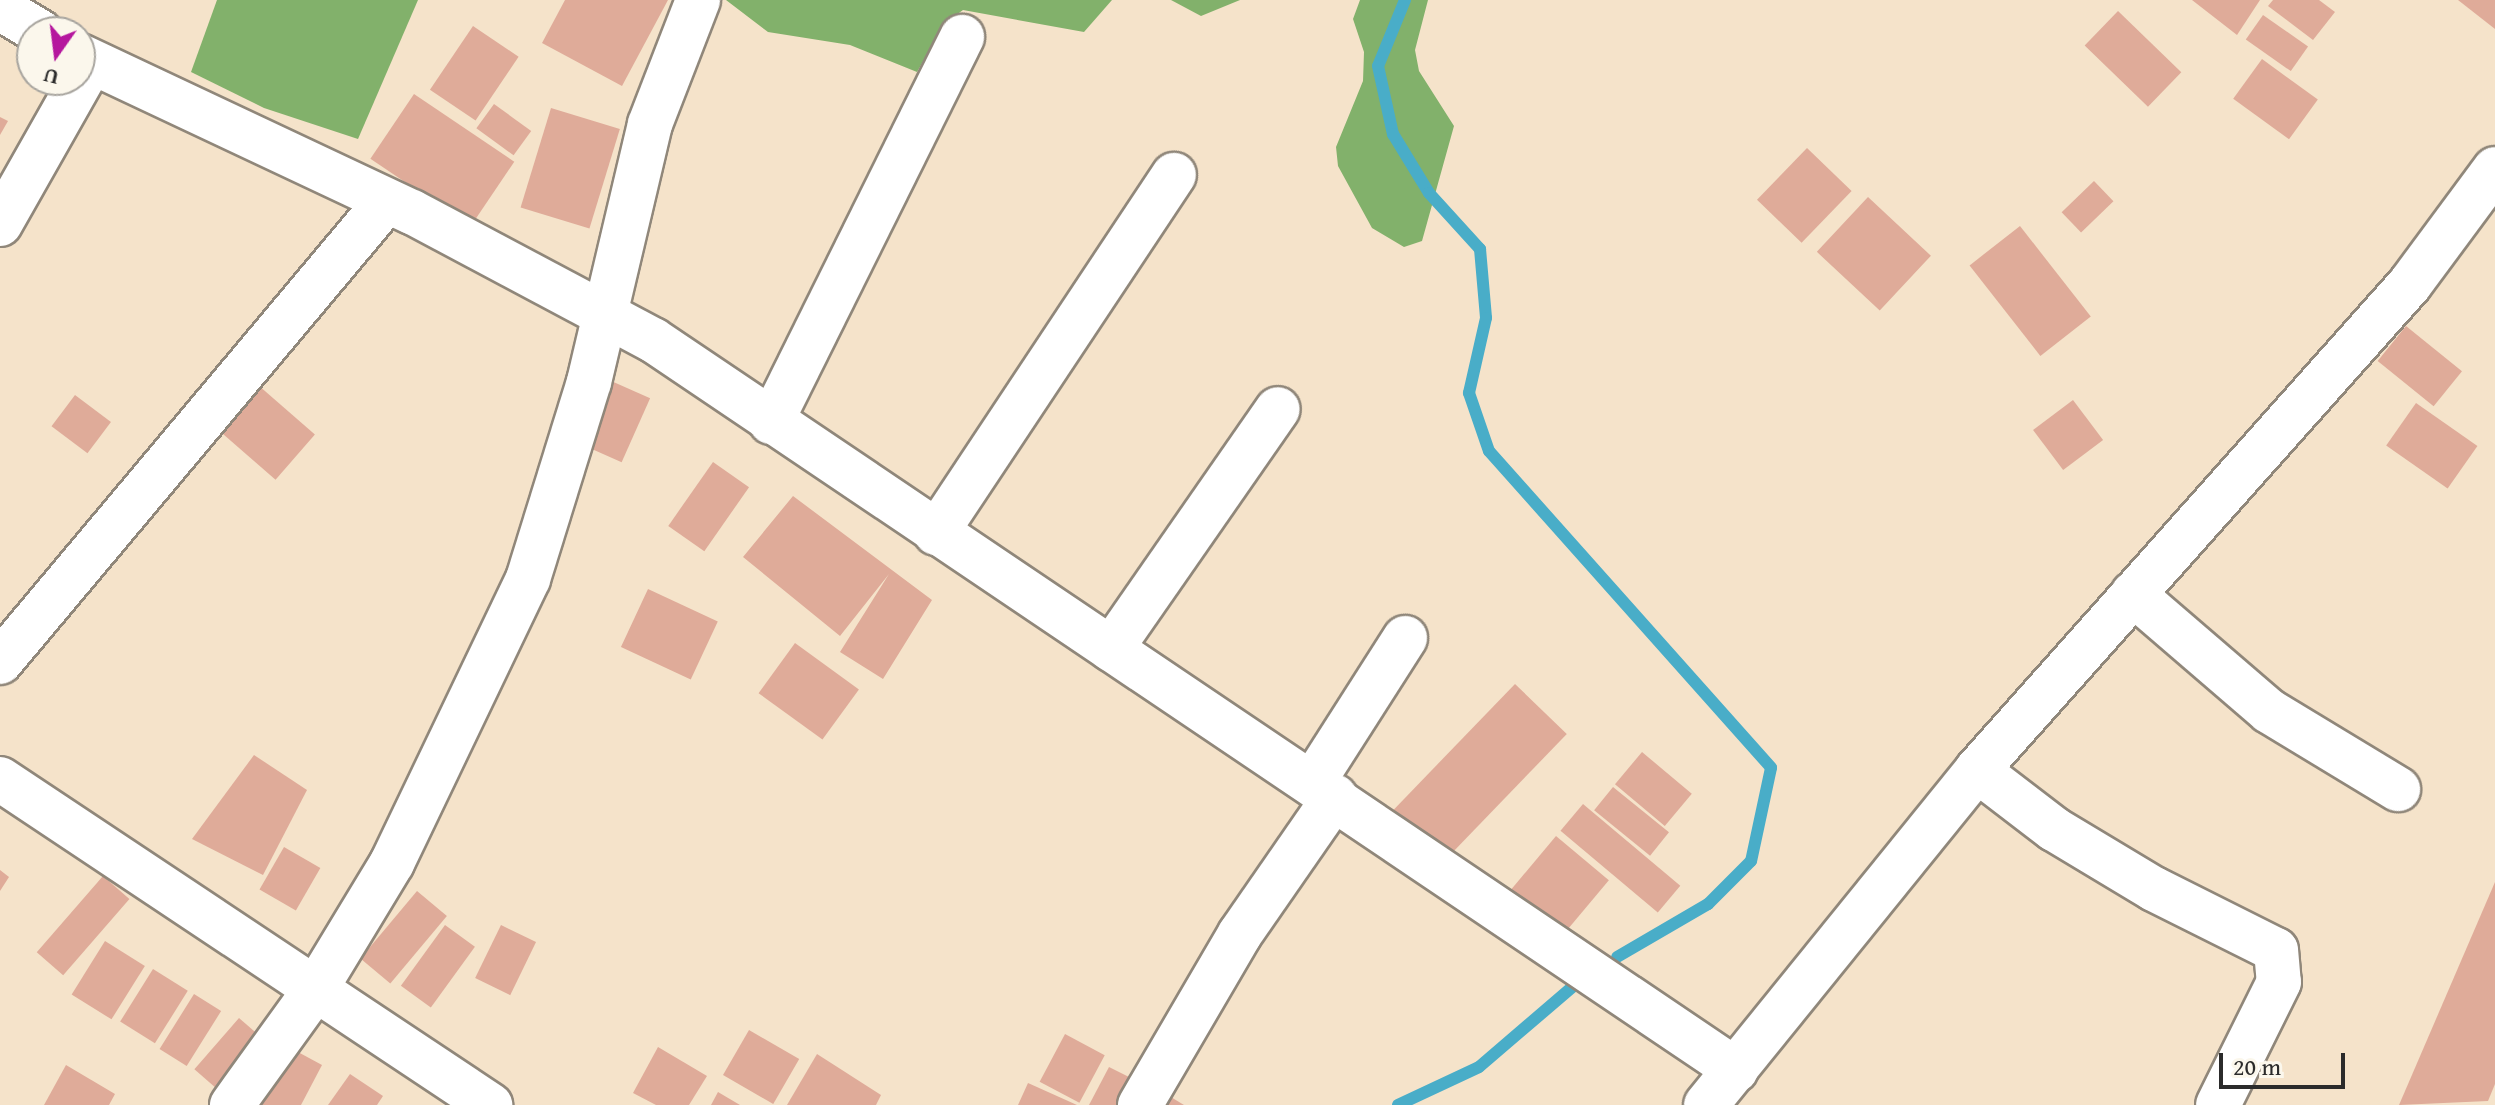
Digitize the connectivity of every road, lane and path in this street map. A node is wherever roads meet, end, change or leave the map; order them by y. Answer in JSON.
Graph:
{"nodes":[{"id":1,"x":698,"y":0,"type":"edge"},
{"id":2,"x":962,"y":37,"type":"dead end"},
{"id":3,"x":96,"y":64,"type":"edge"},
{"id":4,"x":67,"y":96,"type":"edge"},
{"id":5,"x":2495,"y":169,"type":"edge"},
{"id":6,"x":1174,"y":175,"type":"dead end"},
{"id":7,"x":385,"y":203,"type":"junction"},
{"id":8,"x":0,"y":224,"type":"edge"},
{"id":9,"x":602,"y":310,"type":"junction"},
{"id":10,"x":1278,"y":409,"type":"dead end"},
{"id":11,"x":771,"y":422,"type":"junction"},
{"id":12,"x":936,"y":533,"type":"junction"},
{"id":13,"x":2133,"y":594,"type":"junction"},
{"id":14,"x":1405,"y":638,"type":"dead end"},
{"id":15,"x":1111,"y":649,"type":"junction"},
{"id":16,"x":0,"y":662,"type":"edge"},
{"id":17,"x":1977,"y":770,"type":"junction"},
{"id":18,"x":0,"y":779,"type":"edge"},
{"id":19,"x":1324,"y":789,"type":"junction"},
{"id":20,"x":2398,"y":789,"type":"dead end"},
{"id":21,"x":315,"y":990,"type":"junction"},
{"id":22,"x":1736,"y":1070,"type":"junction"},
{"id":23,"x":232,"y":1105,"type":"edge"},
{"id":24,"x":490,"y":1105,"type":"edge"},
{"id":25,"x":1140,"y":1105,"type":"edge"},
{"id":26,"x":1706,"y":1105,"type":"edge"},
{"id":27,"x":2218,"y":1105,"type":"edge"}],
"edges":[{"from":1,"to":9,"type":"street"},
{"from":2,"to":11,"type":"street"},
{"from":3,"to":7,"type":"street"},
{"from":4,"to":8,"type":"street"},
{"from":5,"to":13,"type":"street"},
{"from":6,"to":12,"type":"street"},
{"from":7,"to":9,"type":"street"},
{"from":7,"to":16,"type":"street"},
{"from":9,"to":11,"type":"street"},
{"from":9,"to":21,"type":"street"},
{"from":10,"to":15,"type":"street"},
{"from":11,"to":12,"type":"street"},
{"from":12,"to":15,"type":"street"},
{"from":13,"to":17,"type":"street"},
{"from":13,"to":20,"type":"street"},
{"from":14,"to":19,"type":"street"},
{"from":15,"to":19,"type":"street"},
{"from":17,"to":22,"type":"street"},
{"from":17,"to":27,"type":"street"},
{"from":18,"to":21,"type":"street"},
{"from":19,"to":22,"type":"street"},
{"from":19,"to":25,"type":"street"},
{"from":21,"to":23,"type":"street"},
{"from":21,"to":24,"type":"street"},
{"from":22,"to":26,"type":"street"}]}
